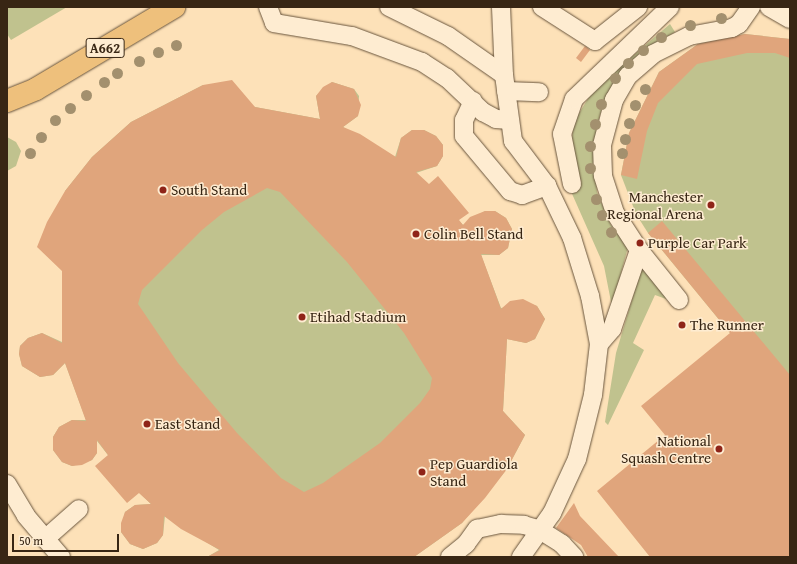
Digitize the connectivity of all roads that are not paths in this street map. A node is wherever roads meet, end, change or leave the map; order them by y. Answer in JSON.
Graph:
{"nodes":[{"id":1,"x":268,"y":7,"type":"edge"},
{"id":2,"x":389,"y":7,"type":"edge"},
{"id":3,"x":501,"y":7,"type":"edge"},
{"id":4,"x":542,"y":7,"type":"edge"},
{"id":5,"x":638,"y":7,"type":"edge"},
{"id":6,"x":670,"y":7,"type":"edge"},
{"id":7,"x":751,"y":7,"type":"edge"},
{"id":8,"x":769,"y":7,"type":"edge"},
{"id":9,"x":160,"y":11,"type":"edge"},
{"id":10,"x":790,"y":19,"type":"edge"},
{"id":11,"x":505,"y":83,"type":"junction"},
{"id":12,"x":539,"y":92,"type":"dead end"},
{"id":13,"x":7,"y":101,"type":"edge"},
{"id":14,"x":473,"y":101,"type":"junction"},
{"id":15,"x":509,"y":120,"type":"junction"},
{"id":16,"x":572,"y":184,"type":"dead end"},
{"id":17,"x":547,"y":186,"type":"junction"},
{"id":18,"x":639,"y":250,"type":"junction"},
{"id":19,"x":679,"y":300,"type":"dead end"},
{"id":20,"x":599,"y":344,"type":"junction"},
{"id":21,"x":7,"y":484,"type":"edge"},
{"id":22,"x":79,"y":508,"type":"dead end"},
{"id":23,"x":540,"y":530,"type":"junction"},
{"id":24,"x":45,"y":539,"type":"junction"},
{"id":25,"x":61,"y":557,"type":"edge"},
{"id":26,"x":450,"y":557,"type":"edge"},
{"id":27,"x":521,"y":557,"type":"edge"},
{"id":28,"x":574,"y":557,"type":"edge"}],
"edges":[{"from":1,"to":14,"type":"street"},
{"from":2,"to":11,"type":"street"},
{"from":3,"to":11,"type":"street"},
{"from":4,"to":5,"type":"street"},
{"from":6,"to":16,"type":"street"},
{"from":7,"to":18,"type":"street"},
{"from":8,"to":10,"type":"street"},
{"from":9,"to":13,"type":"main road","number":"A662"},
{"from":11,"to":12,"type":"street"},
{"from":11,"to":15,"type":"street"},
{"from":14,"to":15,"type":"street"},
{"from":14,"to":17,"type":"street"},
{"from":15,"to":17,"type":"street"},
{"from":17,"to":20,"type":"street"},
{"from":18,"to":19,"type":"street"},
{"from":18,"to":20,"type":"street"},
{"from":20,"to":23,"type":"street"},
{"from":21,"to":24,"type":"street"},
{"from":22,"to":24,"type":"street"},
{"from":23,"to":26,"type":"street"},
{"from":23,"to":27,"type":"street"},
{"from":23,"to":28,"type":"street"},
{"from":24,"to":25,"type":"street"}]}
